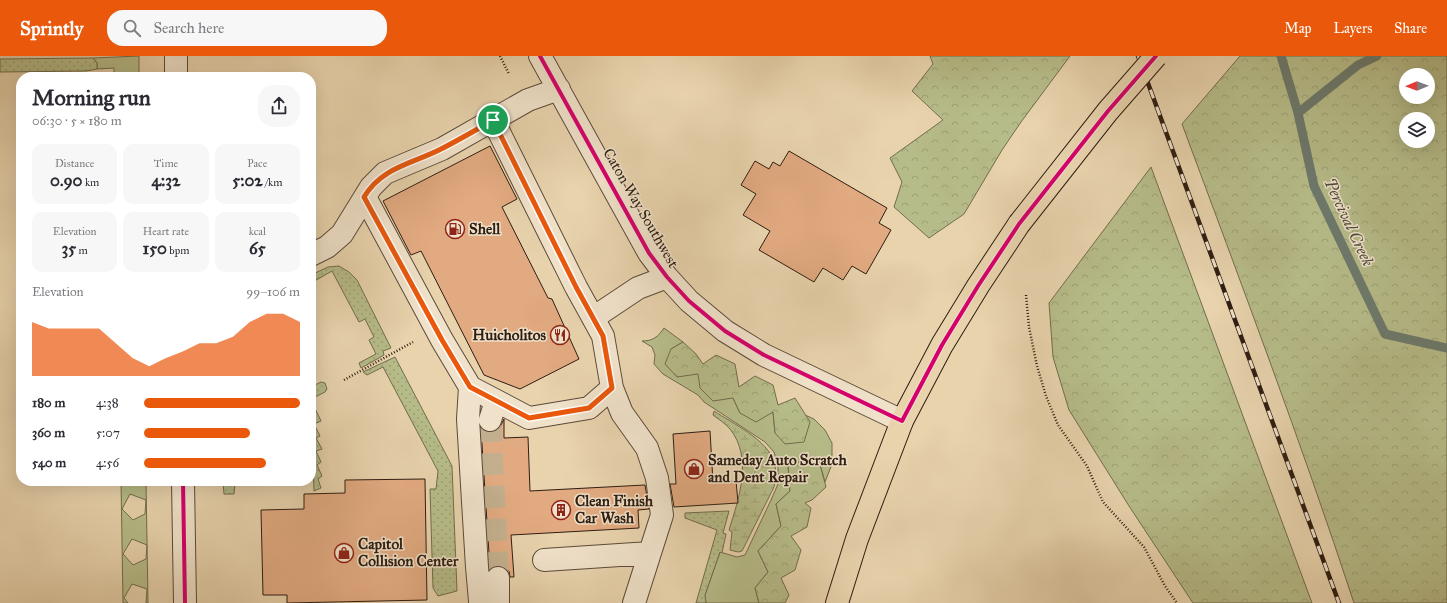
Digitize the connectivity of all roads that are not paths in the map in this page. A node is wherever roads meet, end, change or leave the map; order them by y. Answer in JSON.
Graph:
{"nodes":[{"id":1,"x":176,"y":56,"type":"edge"},
{"id":2,"x":540,"y":56,"type":"edge"},
{"id":3,"x":1156,"y":56,"type":"edge"},
{"id":4,"x":176,"y":72,"type":"edge"},
{"id":5,"x":559,"y":89,"type":"junction"},
{"id":6,"x":493,"y":120,"type":"junction"},
{"id":7,"x":364,"y":197,"type":"junction"},
{"id":8,"x":316,"y":252,"type":"edge"},
{"id":9,"x":667,"y":277,"type":"junction"},
{"id":10,"x":593,"y":318,"type":"junction"},
{"id":11,"x":470,"y":387,"type":"junction"},
{"id":12,"x":612,"y":388,"type":"junction"},
{"id":13,"x":902,"y":421,"type":"junction"},
{"id":14,"x":183,"y":486,"type":"edge"},
{"id":15,"x":650,"y":553,"type":"junction"},
{"id":16,"x":544,"y":560,"type":"dead end"},
{"id":17,"x":498,"y":578,"type":"tunnel mouth"},
{"id":18,"x":185,"y":603,"type":"edge"},
{"id":19,"x":483,"y":603,"type":"edge"},
{"id":20,"x":498,"y":603,"type":"edge"},
{"id":21,"x":634,"y":603,"type":"edge"},
{"id":22,"x":837,"y":603,"type":"edge"}],
"edges":[{"from":1,"to":4,"type":"street"},
{"from":2,"to":5,"type":"street","name":"Caton Way Southwest"},
{"from":3,"to":13,"type":"main road","bridge":true},
{"from":5,"to":6,"type":"street"},
{"from":5,"to":9,"type":"street","name":"Caton Way Southwest"},
{"from":6,"to":7,"type":"street"},
{"from":6,"to":10,"type":"street"},
{"from":7,"to":8,"type":"street"},
{"from":7,"to":11,"type":"street"},
{"from":9,"to":10,"type":"street"},
{"from":9,"to":13,"type":"street","name":"Caton Way Southwest"},
{"from":10,"to":12,"type":"street"},
{"from":11,"to":12,"type":"street"},
{"from":11,"to":19,"type":"street"},
{"from":12,"to":15,"type":"street"},
{"from":13,"to":22,"type":"main road"},
{"from":14,"to":18,"type":"street"},
{"from":15,"to":16,"type":"street"},
{"from":15,"to":21,"type":"street"},
{"from":17,"to":20,"type":"street"}]}
